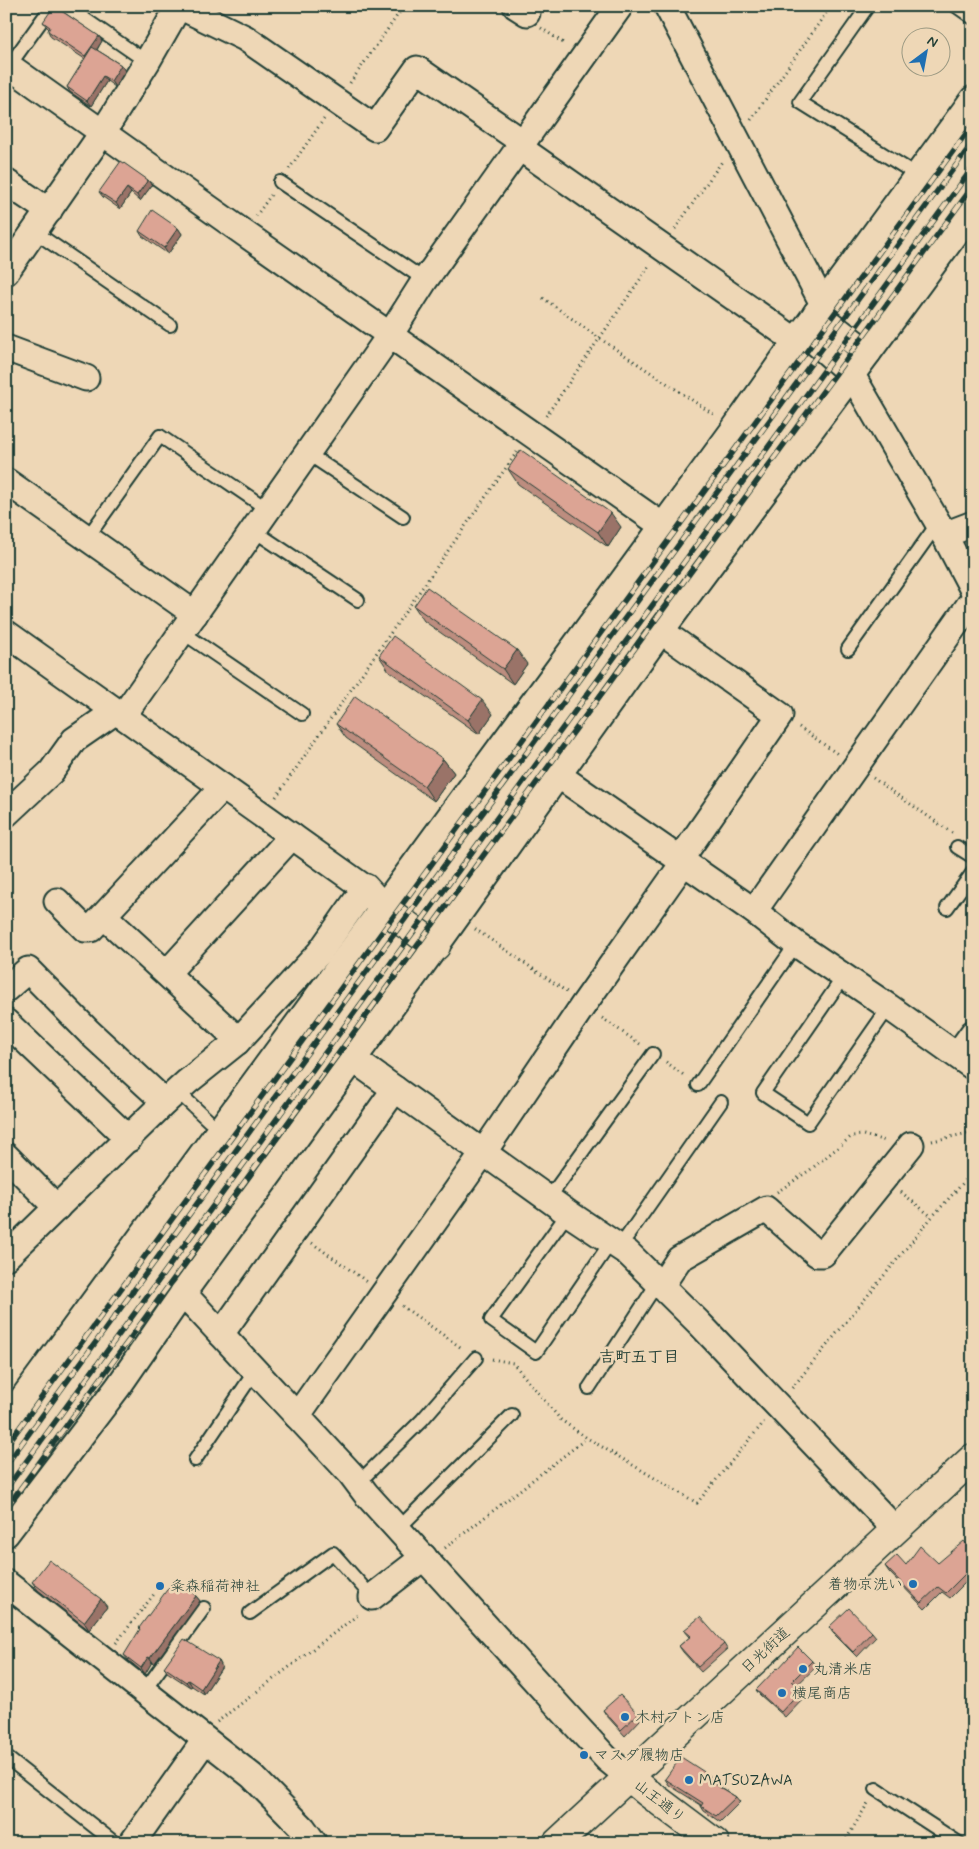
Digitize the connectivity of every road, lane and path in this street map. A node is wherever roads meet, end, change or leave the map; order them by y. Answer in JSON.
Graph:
{"nodes":[{"id":1,"x":52,"y":6,"type":"edge"},
{"id":2,"x":66,"y":6,"type":"edge"},
{"id":3,"x":179,"y":6,"type":"edge"},
{"id":4,"x":620,"y":6,"type":"edge"},
{"id":5,"x":667,"y":6,"type":"edge"},
{"id":6,"x":831,"y":6,"type":"edge"},
{"id":7,"x":868,"y":6,"type":"edge"},
{"id":8,"x":956,"y":6,"type":"edge"},
{"id":9,"x":521,"y":10,"type":"edge"},
{"id":10,"x":973,"y":18,"type":"edge"},
{"id":11,"x":584,"y":57,"type":"junction"},
{"id":12,"x":147,"y":62,"type":"junction"},
{"id":13,"x":8,"y":65,"type":"edge"},
{"id":14,"x":973,"y":99,"type":"edge"},
{"id":15,"x":103,"y":132,"type":"junction"},
{"id":16,"x":737,"y":140,"type":"junction"},
{"id":17,"x":522,"y":145,"type":"junction"},
{"id":18,"x":917,"y":175,"type":"junction"},
{"id":19,"x":6,"y":182,"type":"edge"},
{"id":20,"x":280,"y":182,"type":"dead end"},
{"id":21,"x":973,"y":210,"type":"edge"},
{"id":22,"x":49,"y":211,"type":"junction"},
{"id":23,"x":35,"y":232,"type":"junction"},
{"id":24,"x":663,"y":246,"type":"junction"},
{"id":25,"x":10,"y":260,"type":"edge"},
{"id":26,"x":425,"y":280,"type":"junction"},
{"id":27,"x":543,"y":298,"type":"dead end"},
{"id":28,"x":810,"y":322,"type":"junction"},
{"id":29,"x":170,"y":324,"type":"dead end"},
{"id":30,"x":390,"y":335,"type":"junction"},
{"id":31,"x":599,"y":338,"type":"junction"},
{"id":32,"x":6,"y":348,"type":"edge"},
{"id":33,"x":868,"y":353,"type":"junction"},
{"id":34,"x":852,"y":375,"type":"junction"},
{"id":35,"x":86,"y":378,"type":"dead end"},
{"id":36,"x":734,"y":428,"type":"junction"},
{"id":37,"x":532,"y":433,"type":"junction"},
{"id":38,"x":307,"y":453,"type":"junction"},
{"id":39,"x":6,"y":481,"type":"edge"},
{"id":40,"x":267,"y":510,"type":"junction"},
{"id":41,"x":403,"y":517,"type":"dead end"},
{"id":42,"x":973,"y":524,"type":"edge"},
{"id":43,"x":662,"y":526,"type":"junction"},
{"id":44,"x":942,"y":529,"type":"junction"},
{"id":45,"x":253,"y":530,"type":"junction"},
{"id":46,"x":87,"y":538,"type":"junction"},
{"id":47,"x":973,"y":590,"type":"edge"},
{"id":48,"x":358,"y":600,"type":"dead end"},
{"id":49,"x":973,"y":603,"type":"edge"},
{"id":50,"x":188,"y":623,"type":"junction"},
{"id":51,"x":661,"y":631,"type":"junction"},
{"id":52,"x":6,"y":633,"type":"edge"},
{"id":53,"x":848,"y":649,"type":"dead end"},
{"id":54,"x":120,"y":713,"type":"junction"},
{"id":55,"x":302,"y":714,"type":"dead end"},
{"id":56,"x":558,"y":775,"type":"junction"},
{"id":57,"x":223,"y":787,"type":"junction"},
{"id":58,"x":274,"y":800,"type":"dead end"},
{"id":59,"x":8,"y":809,"type":"edge"},
{"id":60,"x":292,"y":836,"type":"junction"},
{"id":61,"x":957,"y":847,"type":"dead end"},
{"id":62,"x":973,"y":858,"type":"edge"},
{"id":63,"x":682,"y":861,"type":"junction"},
{"id":64,"x":973,"y":872,"type":"edge"},
{"id":65,"x":374,"y":898,"type":"junction"},
{"id":66,"x":56,"y":901,"type":"dead end"},
{"id":67,"x":947,"y":908,"type":"dead end"},
{"id":68,"x":754,"y":911,"type":"junction"},
{"id":69,"x":104,"y":916,"type":"junction"},
{"id":70,"x":796,"y":944,"type":"junction"},
{"id":71,"x":436,"y":946,"type":"junction"},
{"id":72,"x":166,"y":973,"type":"junction"},
{"id":73,"x":844,"y":976,"type":"junction"},
{"id":74,"x":6,"y":989,"type":"edge"},
{"id":75,"x":889,"y":1006,"type":"junction"},
{"id":76,"x":6,"y":1022,"type":"edge"},
{"id":77,"x":973,"y":1033,"type":"edge"},
{"id":78,"x":237,"y":1042,"type":"junction"},
{"id":79,"x":653,"y":1054,"type":"dead end"},
{"id":80,"x":353,"y":1059,"type":"junction"},
{"id":81,"x":965,"y":1061,"type":"edge"},
{"id":82,"x":698,"y":1085,"type":"dead end"},
{"id":83,"x":395,"y":1089,"type":"junction"},
{"id":84,"x":171,"y":1096,"type":"junction"},
{"id":85,"x":720,"y":1102,"type":"dead end"},
{"id":86,"x":208,"y":1121,"type":"dead end"},
{"id":87,"x":973,"y":1132,"type":"edge"},
{"id":88,"x":129,"y":1139,"type":"junction"},
{"id":89,"x":911,"y":1145,"type":"junction"},
{"id":90,"x":483,"y":1152,"type":"junction"},
{"id":91,"x":6,"y":1156,"type":"edge"},
{"id":92,"x":884,"y":1178,"type":"junction"},
{"id":93,"x":772,"y":1195,"type":"dead end"},
{"id":94,"x":549,"y":1198,"type":"junction"},
{"id":95,"x":57,"y":1208,"type":"junction"},
{"id":96,"x":568,"y":1213,"type":"junction"},
{"id":97,"x":932,"y":1217,"type":"dead end"},
{"id":98,"x":615,"y":1245,"type":"junction"},
{"id":99,"x":6,"y":1257,"type":"edge"},
{"id":100,"x":660,"y":1284,"type":"junction"},
{"id":101,"x":125,"y":1287,"type":"dead end"},
{"id":102,"x":184,"y":1293,"type":"junction"},
{"id":103,"x":153,"y":1306,"type":"dead end"},
{"id":104,"x":221,"y":1334,"type":"junction"},
{"id":105,"x":476,"y":1358,"type":"dead end"},
{"id":106,"x":255,"y":1371,"type":"junction"},
{"id":107,"x":589,"y":1388,"type":"dead end"},
{"id":108,"x":8,"y":1415,"type":"edge"},
{"id":109,"x":512,"y":1415,"type":"dead end"},
{"id":110,"x":297,"y":1416,"type":"junction"},
{"id":111,"x":588,"y":1438,"type":"dead end"},
{"id":112,"x":973,"y":1458,"type":"edge"},
{"id":113,"x":195,"y":1460,"type":"dead end"},
{"id":114,"x":358,"y":1483,"type":"junction"},
{"id":115,"x":398,"y":1529,"type":"junction"},
{"id":116,"x":896,"y":1530,"type":"junction"},
{"id":117,"x":6,"y":1534,"type":"edge"},
{"id":118,"x":426,"y":1560,"type":"junction"},
{"id":119,"x":6,"y":1583,"type":"edge"},
{"id":120,"x":154,"y":1593,"type":"dead end"},
{"id":121,"x":372,"y":1596,"type":"junction"},
{"id":122,"x":204,"y":1608,"type":"dead end"},
{"id":123,"x":250,"y":1613,"type":"dead end"},
{"id":124,"x":103,"y":1660,"type":"junction"},
{"id":125,"x":144,"y":1691,"type":"junction"},
{"id":126,"x":204,"y":1739,"type":"junction"},
{"id":127,"x":6,"y":1757,"type":"edge"},
{"id":128,"x":629,"y":1777,"type":"junction"},
{"id":129,"x":876,"y":1789,"type":"joint"},
{"id":130,"x":129,"y":1842,"type":"edge"},
{"id":131,"x":314,"y":1843,"type":"edge"},
{"id":132,"x":557,"y":1843,"type":"edge"},
{"id":133,"x":715,"y":1843,"type":"edge"},
{"id":134,"x":844,"y":1843,"type":"edge"},
{"id":135,"x":959,"y":1843,"type":"edge"}],
"edges":[{"from":1,"to":13,"type":"lane"},
{"from":2,"to":12,"type":"lane"},
{"from":3,"to":12,"type":"street"},
{"from":3,"to":17,"type":"street"},
{"from":4,"to":11,"type":"street"},
{"from":5,"to":16,"type":"street"},
{"from":6,"to":16,"type":"path"},
{"from":7,"to":18,"type":"lane"},
{"from":8,"to":10,"type":"lane"},
{"from":9,"to":11,"type":"path"},
{"from":11,"to":17,"type":"street"},
{"from":12,"to":15,"type":"street"},
{"from":13,"to":15,"type":"street"},
{"from":14,"to":18,"type":"street"},
{"from":15,"to":22,"type":"street"},
{"from":15,"to":30,"type":"street"},
{"from":16,"to":24,"type":"path"},
{"from":16,"to":28,"type":"street"},
{"from":17,"to":24,"type":"street"},
{"from":17,"to":26,"type":"street"},
{"from":18,"to":28,"type":"street"},
{"from":19,"to":22,"type":"street"},
{"from":20,"to":26,"type":"lane"},
{"from":21,"to":33,"type":"street"},
{"from":22,"to":23,"type":"street"},
{"from":23,"to":25,"type":"street"},
{"from":23,"to":29,"type":"lane"},
{"from":24,"to":28,"type":"street"},
{"from":24,"to":31,"type":"path"},
{"from":26,"to":30,"type":"street"},
{"from":27,"to":31,"type":"path"},
{"from":28,"to":33,"type":"street"},
{"from":28,"to":34,"type":"street"},
{"from":28,"to":36,"type":"street"},
{"from":30,"to":37,"type":"street"},
{"from":30,"to":38,"type":"street"},
{"from":31,"to":36,"type":"path"},
{"from":31,"to":37,"type":"path"},
{"from":32,"to":35,"type":"street"},
{"from":33,"to":34,"type":"street"},
{"from":34,"to":44,"type":"street"},
{"from":34,"to":51,"type":"street"},
{"from":36,"to":43,"type":"street"},
{"from":37,"to":43,"type":"street"},
{"from":37,"to":58,"type":"path"},
{"from":38,"to":40,"type":"street"},
{"from":38,"to":41,"type":"lane"},
{"from":39,"to":46,"type":"street"},
{"from":40,"to":45,"type":"street"},
{"from":40,"to":46,"type":"lane"},
{"from":42,"to":44,"type":"street"},
{"from":43,"to":65,"type":"street"},
{"from":44,"to":47,"type":"street"},
{"from":44,"to":53,"type":"lane"},
{"from":45,"to":48,"type":"lane"},
{"from":45,"to":50,"type":"street"},
{"from":46,"to":50,"type":"street"},
{"from":49,"to":68,"type":"street"},
{"from":50,"to":54,"type":"street"},
{"from":50,"to":55,"type":"lane"},
{"from":51,"to":56,"type":"street"},
{"from":51,"to":63,"type":"street"},
{"from":52,"to":54,"type":"street"},
{"from":54,"to":57,"type":"street"},
{"from":54,"to":59,"type":"street"},
{"from":56,"to":63,"type":"street"},
{"from":56,"to":71,"type":"street"},
{"from":57,"to":60,"type":"street"},
{"from":57,"to":69,"type":"street"},
{"from":60,"to":65,"type":"street"},
{"from":60,"to":72,"type":"street"},
{"from":61,"to":62,"type":"lane"},
{"from":63,"to":68,"type":"street"},
{"from":63,"to":90,"type":"street"},
{"from":64,"to":67,"type":"lane"},
{"from":65,"to":71,"type":"main road"},
{"from":65,"to":78,"type":"street"},
{"from":65,"to":108,"type":"street"},
{"from":66,"to":69,"type":"street"},
{"from":68,"to":70,"type":"street"},
{"from":69,"to":72,"type":"street"},
{"from":70,"to":73,"type":"street"},
{"from":70,"to":82,"type":"lane"},
{"from":71,"to":80,"type":"street"},
{"from":72,"to":78,"type":"street"},
{"from":73,"to":75,"type":"street"},
{"from":73,"to":75,"type":"lane"},
{"from":74,"to":84,"type":"street"},
{"from":75,"to":81,"type":"street"},
{"from":76,"to":88,"type":"street"},
{"from":77,"to":81,"type":"street"},
{"from":78,"to":84,"type":"street"},
{"from":79,"to":94,"type":"lane"},
{"from":80,"to":83,"type":"street"},
{"from":80,"to":102,"type":"street"},
{"from":83,"to":90,"type":"street"},
{"from":83,"to":104,"type":"street"},
{"from":84,"to":86,"type":"lane"},
{"from":84,"to":88,"type":"street"},
{"from":85,"to":98,"type":"lane"},
{"from":87,"to":89,"type":"path"},
{"from":88,"to":95,"type":"street"},
{"from":89,"to":92,"type":"street"},
{"from":89,"to":93,"type":"path"},
{"from":90,"to":94,"type":"street"},
{"from":90,"to":110,"type":"street"},
{"from":91,"to":95,"type":"street"},
{"from":92,"to":97,"type":"path"},
{"from":92,"to":100,"type":"street"},
{"from":94,"to":96,"type":"street"},
{"from":95,"to":99,"type":"street"},
{"from":96,"to":98,"type":"street"},
{"from":96,"to":98,"type":"lane"},
{"from":98,"to":100,"type":"street"},
{"from":100,"to":107,"type":"lane"},
{"from":100,"to":116,"type":"street"},
{"from":101,"to":103,"type":"path"},
{"from":102,"to":104,"type":"street"},
{"from":102,"to":117,"type":"street"},
{"from":104,"to":106,"type":"street"},
{"from":105,"to":114,"type":"lane"},
{"from":106,"to":110,"type":"street"},
{"from":106,"to":113,"type":"lane"},
{"from":109,"to":115,"type":"lane"},
{"from":110,"to":114,"type":"street"},
{"from":111,"to":118,"type":"path"},
{"from":112,"to":116,"type":"main road","name":"日光街道"},
{"from":114,"to":115,"type":"street"},
{"from":115,"to":118,"type":"street"},
{"from":116,"to":128,"type":"main road","name":"日光街道"},
{"from":118,"to":121,"type":"street"},
{"from":118,"to":128,"type":"street"},
{"from":119,"to":124,"type":"street"},
{"from":120,"to":124,"type":"path"},
{"from":121,"to":123,"type":"lane"},
{"from":121,"to":126,"type":"path"},
{"from":122,"to":125,"type":"lane"},
{"from":124,"to":125,"type":"street"},
{"from":125,"to":126,"type":"street"},
{"from":126,"to":130,"type":"street"},
{"from":126,"to":131,"type":"street"},
{"from":127,"to":130,"type":"lane"},
{"from":128,"to":132,"type":"main road","name":"日光街道"},
{"from":128,"to":133,"type":"main road","name":"山王通り"},
{"from":129,"to":134,"type":"path"},
{"from":129,"to":135,"type":"lane"}]}
